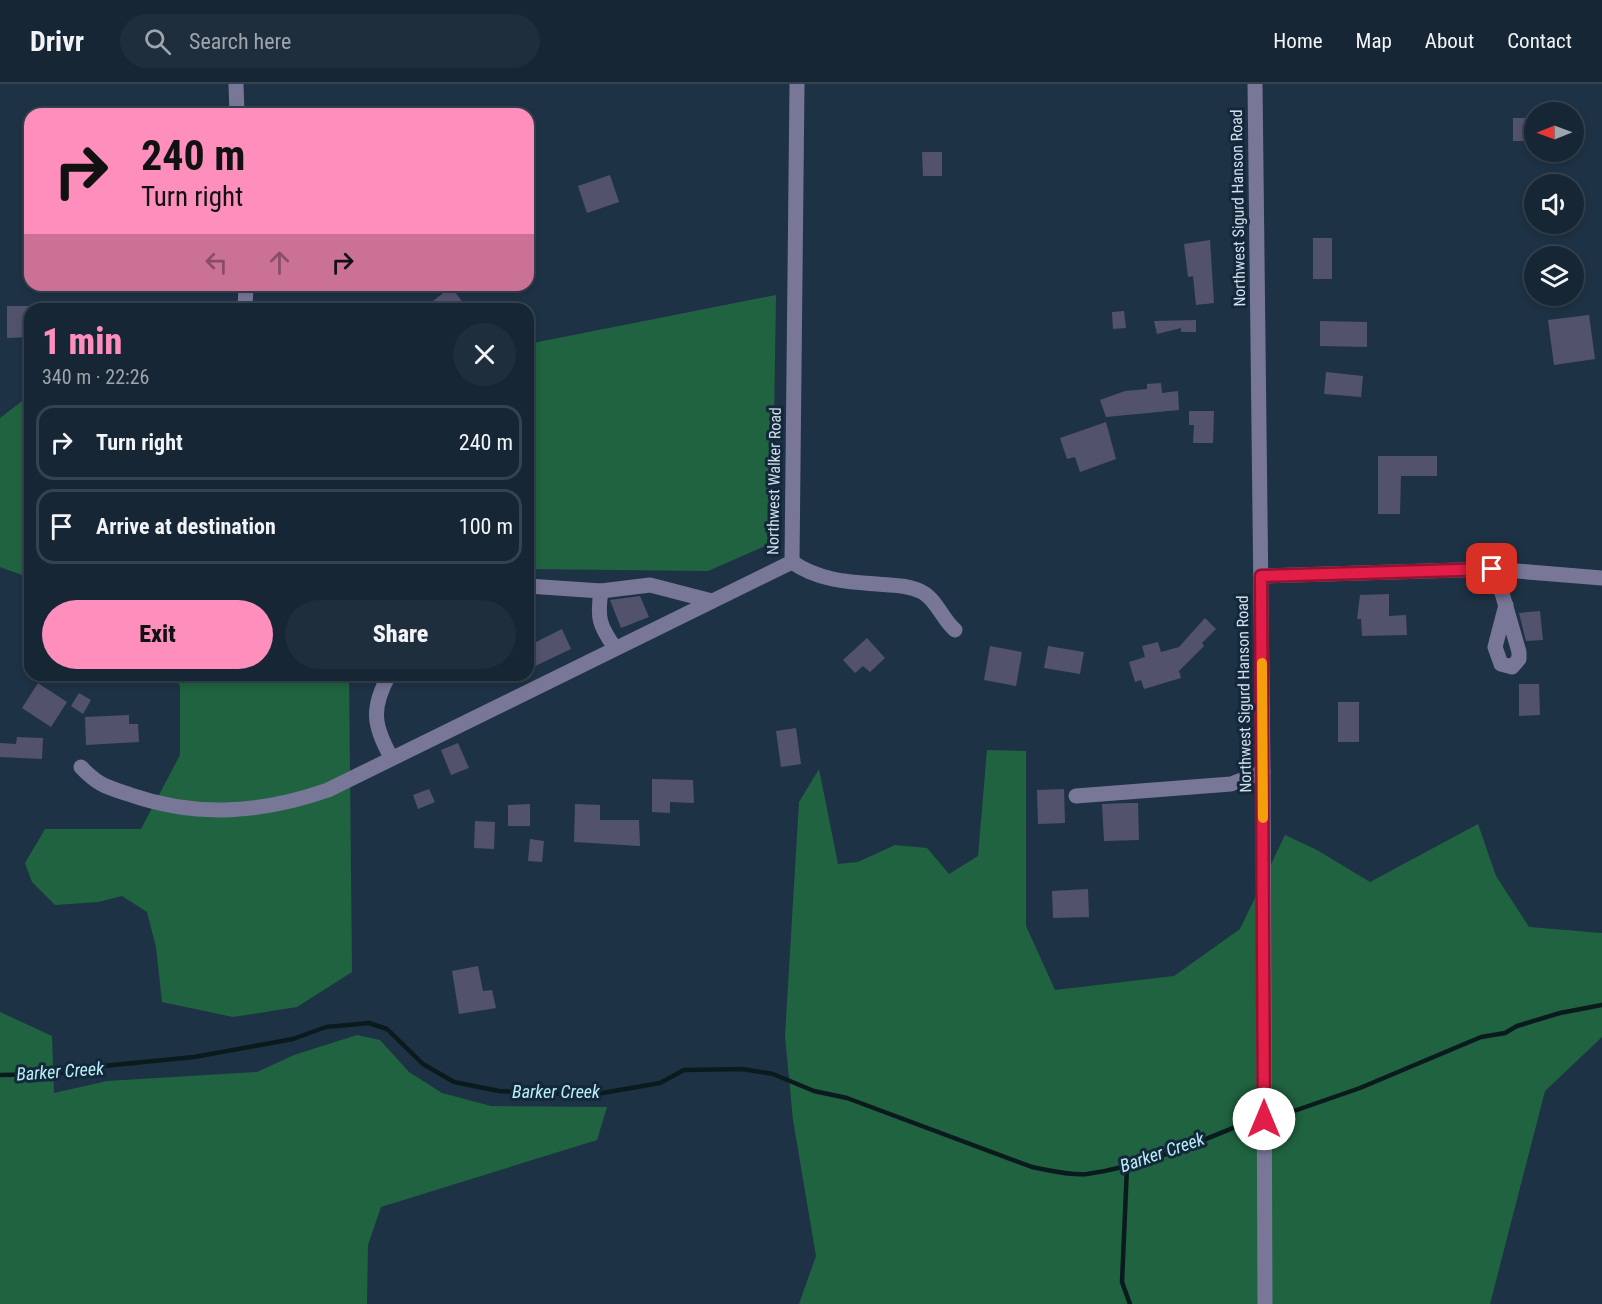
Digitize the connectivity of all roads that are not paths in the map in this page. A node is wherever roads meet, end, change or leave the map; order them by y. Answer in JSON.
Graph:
{"nodes":[{"id":1,"x":236,"y":84,"type":"edge"},
{"id":2,"x":796,"y":84,"type":"edge"},
{"id":3,"x":1255,"y":84,"type":"edge"},
{"id":4,"x":237,"y":108,"type":"edge"},
{"id":5,"x":792,"y":562,"type":"junction"},
{"id":6,"x":1492,"y":569,"type":"junction"},
{"id":7,"x":1261,"y":576,"type":"junction"},
{"id":8,"x":1602,"y":578,"type":"edge"},
{"id":9,"x":534,"y":586,"type":"edge"},
{"id":10,"x":601,"y":591,"type":"junction"},
{"id":11,"x":712,"y":601,"type":"junction"},
{"id":12,"x":1506,"y":605,"type":"dead end"},
{"id":13,"x":956,"y":630,"type":"dead end"},
{"id":14,"x":615,"y":648,"type":"junction"},
{"id":15,"x":386,"y":681,"type":"edge"},
{"id":16,"x":385,"y":761,"type":"junction"},
{"id":17,"x":81,"y":766,"type":"dead end"},
{"id":18,"x":1263,"y":772,"type":"junction"},
{"id":19,"x":1076,"y":796,"type":"dead end"},
{"id":20,"x":1265,"y":1304,"type":"edge"}],
"edges":[{"from":1,"to":4,"type":"street"},
{"from":2,"to":5,"type":"street","name":"Northwest Walker Road"},
{"from":3,"to":7,"type":"street","name":"Northwest Sigurd Hanson Road"},
{"from":5,"to":11,"type":"street","name":"Northwest Walker Road"},
{"from":5,"to":13,"type":"street"},
{"from":6,"to":7,"type":"street"},
{"from":6,"to":8,"type":"street"},
{"from":6,"to":12,"type":"street"},
{"from":7,"to":18,"type":"street","name":"Northwest Sigurd Hanson Road"},
{"from":9,"to":10,"type":"street"},
{"from":10,"to":11,"type":"street"},
{"from":10,"to":14,"type":"street"},
{"from":11,"to":14,"type":"street","name":"Northwest Walker Road"},
{"from":14,"to":16,"type":"street","name":"Northwest Walker Road"},
{"from":15,"to":16,"type":"street"},
{"from":16,"to":17,"type":"street","name":"Northwest Walker Road"},
{"from":18,"to":19,"type":"street"},
{"from":18,"to":20,"type":"street","name":"Northwest Sigurd Hanson Road"}]}
